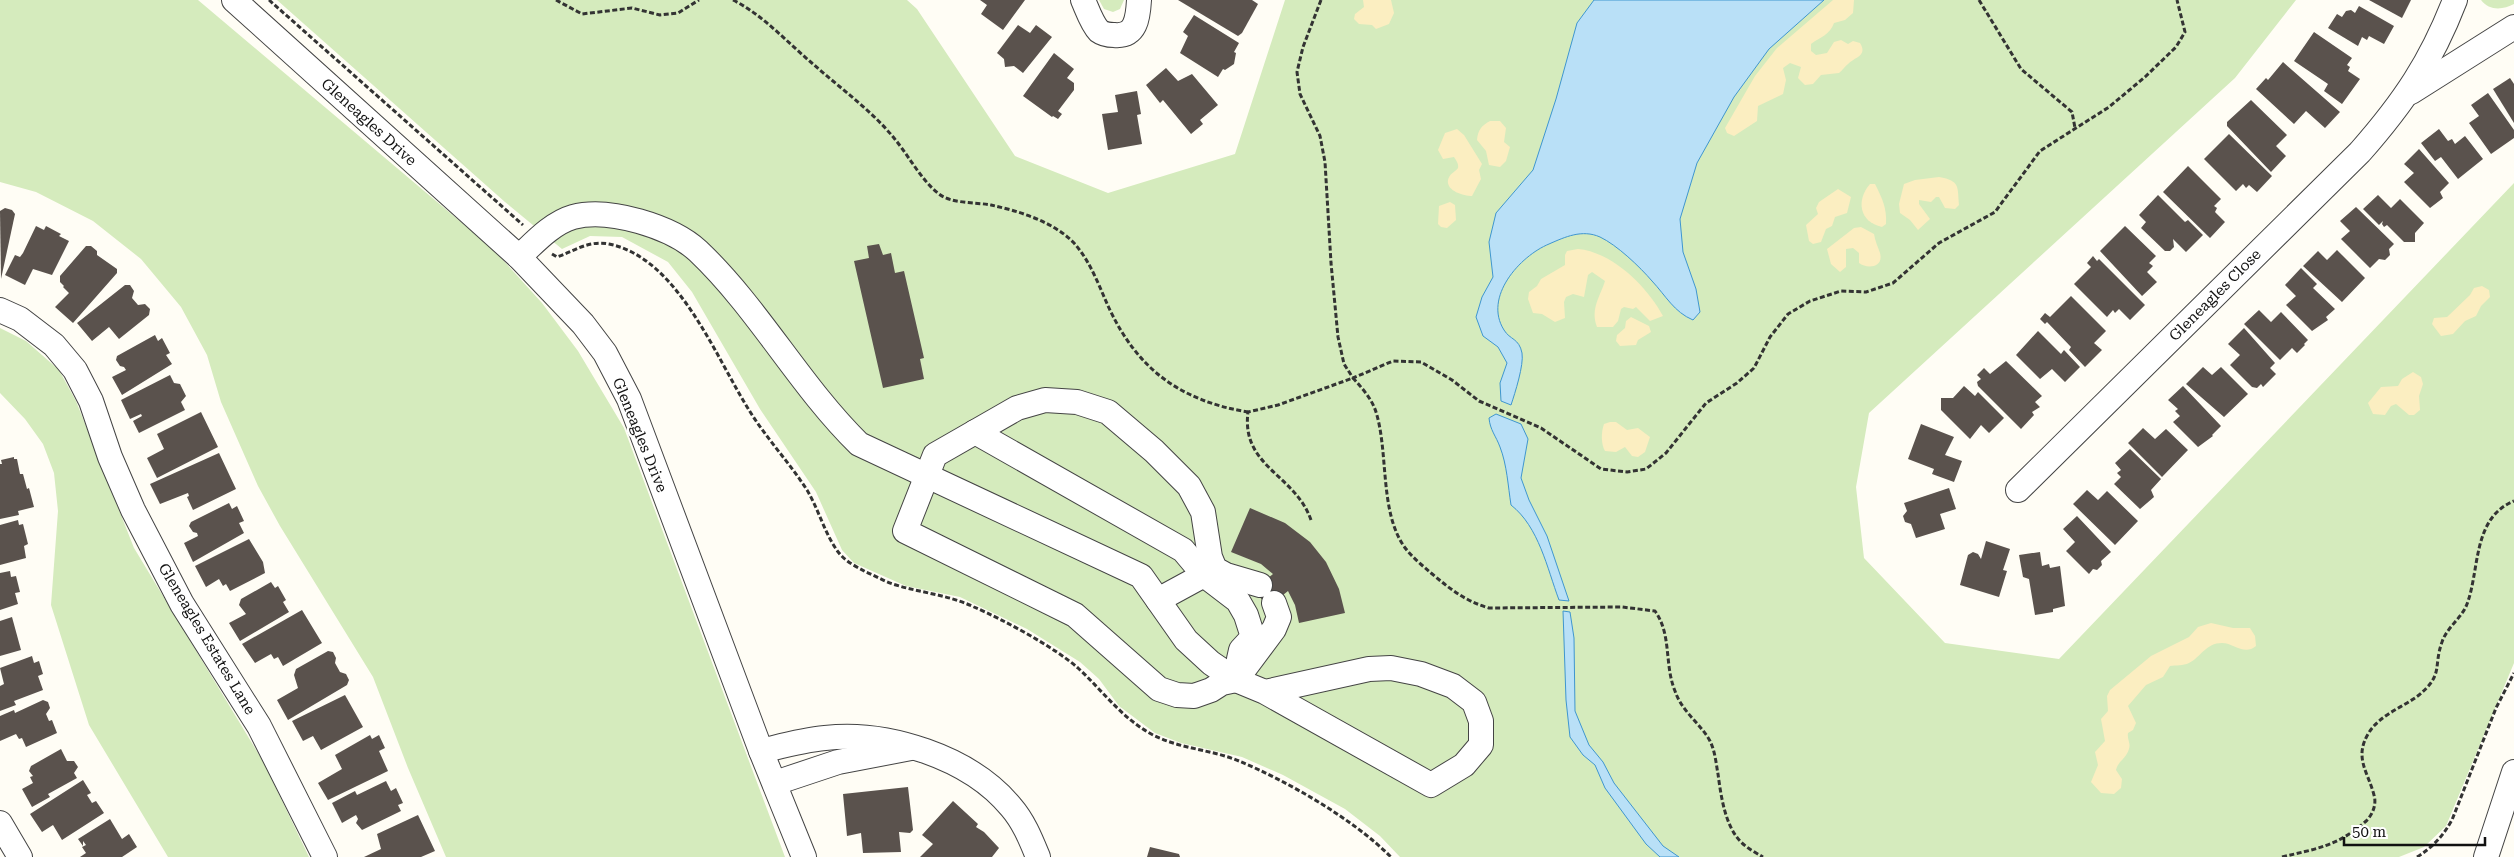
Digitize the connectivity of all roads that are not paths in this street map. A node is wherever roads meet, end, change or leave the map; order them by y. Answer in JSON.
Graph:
{"nodes":[{"id":1,"x":234,"y":0,"type":"edge"},
{"id":2,"x":1083,"y":0,"type":"edge"},
{"id":3,"x":1139,"y":0,"type":"edge"},
{"id":4,"x":2455,"y":0,"type":"edge"},
{"id":5,"x":2514,"y":27,"type":"edge"},
{"id":6,"x":2408,"y":94,"type":"junction"},
{"id":7,"x":519,"y":257,"type":"junction"},
{"id":8,"x":0,"y":310,"type":"edge"},
{"id":9,"x":975,"y":432,"type":"junction"},
{"id":10,"x":926,"y":476,"type":"junction"},
{"id":11,"x":2018,"y":490,"type":"dead end"},
{"id":12,"x":1209,"y":572,"type":"junction"},
{"id":13,"x":1158,"y":600,"type":"junction"},
{"id":14,"x":1236,"y":680,"type":"junction"},
{"id":15,"x":1265,"y":692,"type":"junction"},
{"id":16,"x":911,"y":748,"type":"junction"},
{"id":17,"x":761,"y":751,"type":"junction"},
{"id":18,"x":2514,"y":772,"type":"edge"},
{"id":19,"x":775,"y":783,"type":"junction"},
{"id":20,"x":0,"y":823,"type":"edge"},
{"id":21,"x":20,"y":857,"type":"edge"},
{"id":22,"x":325,"y":857,"type":"edge"},
{"id":23,"x":804,"y":857,"type":"edge"},
{"id":24,"x":1038,"y":857,"type":"edge"},
{"id":25,"x":2486,"y":857,"type":"edge"}],
"edges":[{"from":1,"to":7,"type":"street","name":"Gleneagles Drive"},
{"from":2,"to":3,"type":"street"},
{"from":4,"to":6,"type":"street","name":"Gleneagles Close"},
{"from":5,"to":6,"type":"street","name":"Gleneagles Close"},
{"from":6,"to":11,"type":"street","name":"Gleneagles Close"},
{"from":7,"to":10,"type":"street"},
{"from":7,"to":17,"type":"street","name":"Gleneagles Drive"},
{"from":8,"to":22,"type":"street","name":"Gleneagles Estates Lane"},
{"from":9,"to":10,"type":"street"},
{"from":9,"to":12,"type":"street"},
{"from":9,"to":12,"type":"street"},
{"from":10,"to":13,"type":"street"},
{"from":10,"to":14,"type":"street"},
{"from":12,"to":13,"type":"street"},
{"from":12,"to":14,"type":"street"},
{"from":12,"to":14,"type":"street"},
{"from":13,"to":14,"type":"street"},
{"from":14,"to":15,"type":"street"},
{"from":15,"to":15,"type":"street"},
{"from":16,"to":17,"type":"street"},
{"from":16,"to":19,"type":"street"},
{"from":16,"to":24,"type":"street"},
{"from":17,"to":19,"type":"street","name":"Gleneagles Drive"},
{"from":18,"to":25,"type":"street"},
{"from":19,"to":23,"type":"street","name":"Gleneagles Drive"},
{"from":20,"to":21,"type":"street"}]}
